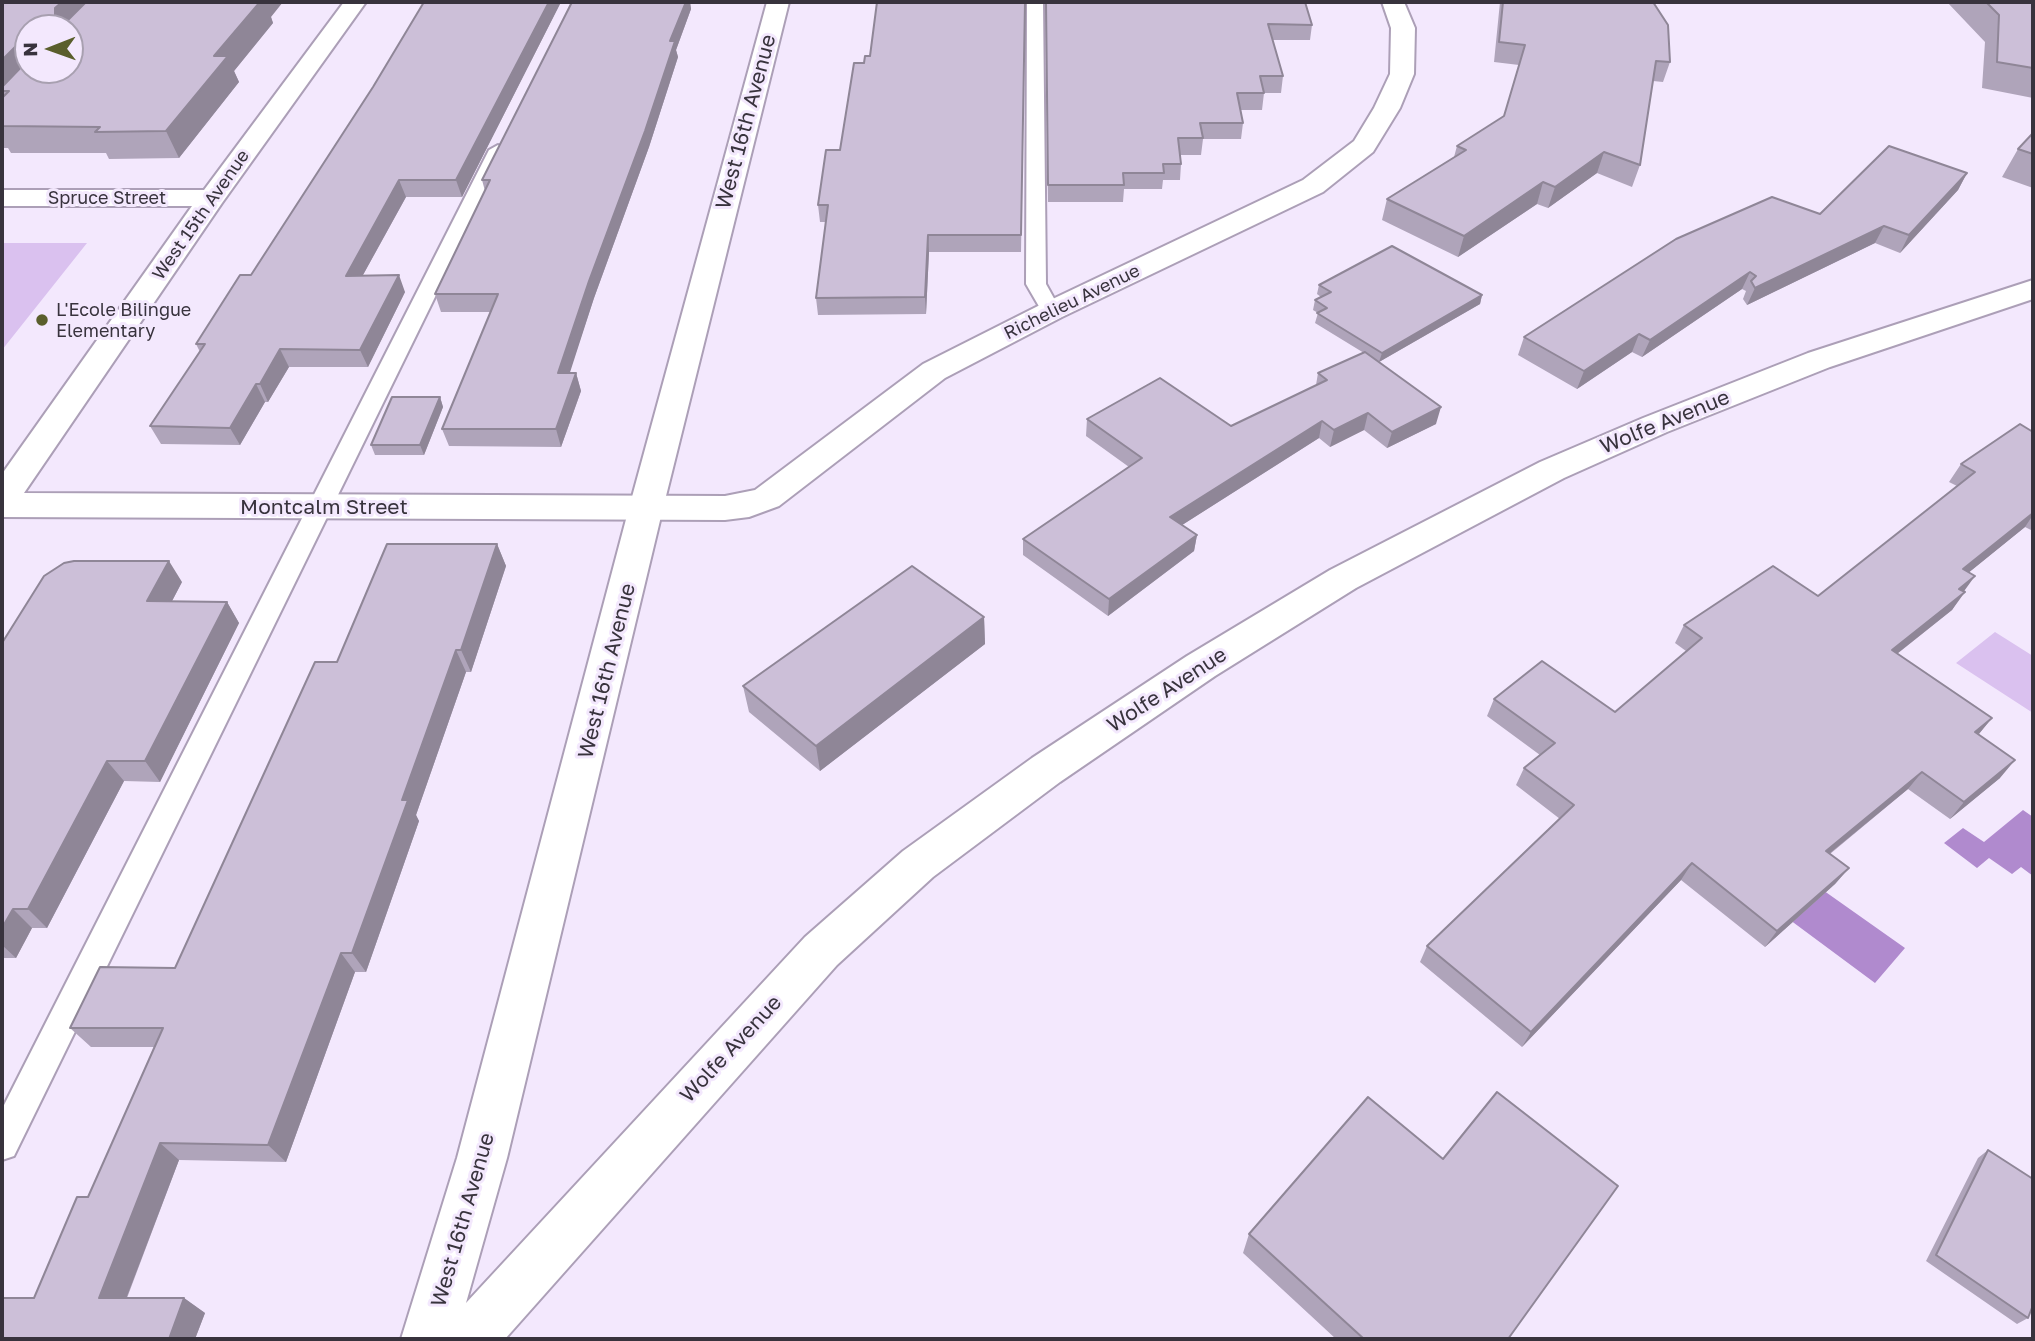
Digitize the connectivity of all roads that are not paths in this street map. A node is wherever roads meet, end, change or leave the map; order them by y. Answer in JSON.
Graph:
{"nodes":[{"id":1,"x":355,"y":2,"type":"edge"},
{"id":2,"x":778,"y":2,"type":"edge"},
{"id":3,"x":1035,"y":2,"type":"edge"},
{"id":4,"x":1393,"y":2,"type":"edge"},
{"id":5,"x":511,"y":125,"type":"edge"},
{"id":6,"x":2,"y":198,"type":"edge"},
{"id":7,"x":212,"y":198,"type":"junction"},
{"id":8,"x":2033,"y":289,"type":"edge"},
{"id":9,"x":1051,"y":311,"type":"junction"},
{"id":10,"x":2,"y":499,"type":"edge"},
{"id":11,"x":2,"y":505,"type":"edge"},
{"id":12,"x":320,"y":507,"type":"junction"},
{"id":13,"x":646,"y":508,"type":"junction"},
{"id":14,"x":2,"y":1144,"type":"edge"},
{"id":15,"x":428,"y":1339,"type":"edge"},
{"id":16,"x":469,"y":1339,"type":"edge"}],
"edges":[{"from":1,"to":7,"type":"street","name":"West 15th Avenue"},
{"from":2,"to":13,"type":"street","name":"West 16th Avenue"},
{"from":3,"to":9,"type":"lane"},
{"from":4,"to":9,"type":"street","name":"Richelieu Avenue"},
{"from":5,"to":12,"type":"lane"},
{"from":6,"to":7,"type":"street","name":"Spruce Street"},
{"from":7,"to":10,"type":"street","name":"West 15th Avenue"},
{"from":8,"to":16,"type":"street","name":"Wolfe Avenue"},
{"from":9,"to":13,"type":"street","name":"Richelieu Avenue"},
{"from":11,"to":12,"type":"street","name":"Montcalm Street"},
{"from":12,"to":13,"type":"street","name":"Montcalm Street"},
{"from":12,"to":14,"type":"lane"},
{"from":13,"to":15,"type":"street","name":"West 16th Avenue"}]}
